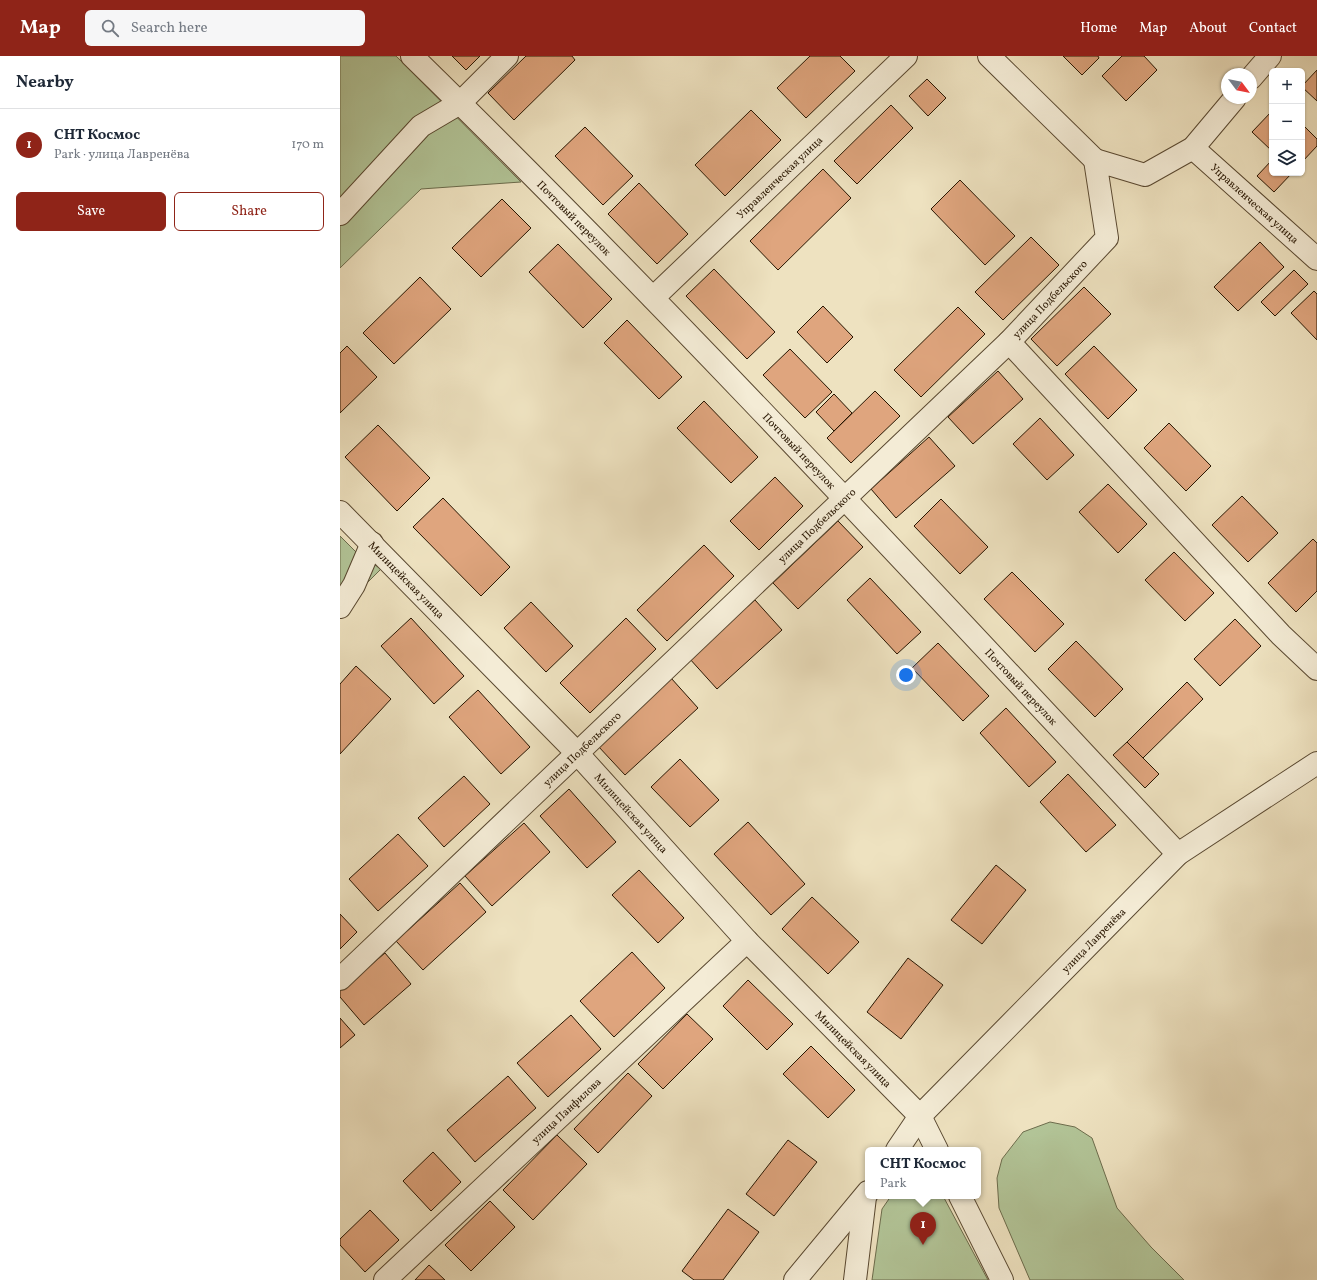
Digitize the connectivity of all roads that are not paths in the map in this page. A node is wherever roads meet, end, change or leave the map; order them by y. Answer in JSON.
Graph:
{"nodes":[{"id":1,"x":412,"y":56,"type":"edge"},
{"id":2,"x":507,"y":56,"type":"edge"},
{"id":3,"x":906,"y":56,"type":"edge"},
{"id":4,"x":989,"y":56,"type":"edge"},
{"id":5,"x":1270,"y":56,"type":"edge"},
{"id":6,"x":1257,"y":71,"type":"edge"},
{"id":7,"x":460,"y":103,"type":"junction"},
{"id":8,"x":1229,"y":104,"type":"edge"},
{"id":9,"x":1193,"y":148,"type":"junction"},
{"id":10,"x":1095,"y":160,"type":"junction"},
{"id":11,"x":340,"y":214,"type":"edge"},
{"id":12,"x":1317,"y":259,"type":"edge"},
{"id":13,"x":653,"y":298,"type":"junction"},
{"id":14,"x":1009,"y":342,"type":"junction"},
{"id":15,"x":844,"y":498,"type":"junction"},
{"id":16,"x":340,"y":512,"type":"edge"},
{"id":17,"x":372,"y":543,"type":"junction"},
{"id":18,"x":340,"y":607,"type":"edge"},
{"id":19,"x":1317,"y":670,"type":"edge"},
{"id":20,"x":577,"y":753,"type":"junction"},
{"id":21,"x":1317,"y":763,"type":"edge"},
{"id":22,"x":1178,"y":854,"type":"junction"},
{"id":23,"x":746,"y":941,"type":"junction"},
{"id":24,"x":340,"y":979,"type":"edge"},
{"id":25,"x":920,"y":1116,"type":"junction"},
{"id":26,"x":899,"y":1147,"type":"edge"},
{"id":27,"x":936,"y":1147,"type":"edge"},
{"id":28,"x":865,"y":1196,"type":"edge"},
{"id":29,"x":865,"y":1199,"type":"edge"},
{"id":30,"x":962,"y":1199,"type":"edge"},
{"id":31,"x":386,"y":1280,"type":"edge"},
{"id":32,"x":795,"y":1280,"type":"edge"},
{"id":33,"x":855,"y":1280,"type":"edge"},
{"id":34,"x":1002,"y":1280,"type":"edge"}],
"edges":[{"from":1,"to":7,"type":"street","name":"Почтовый переулок"},
{"from":2,"to":7,"type":"street"},
{"from":3,"to":13,"type":"street","name":"Управленческая улица"},
{"from":4,"to":10,"type":"street"},
{"from":5,"to":6,"type":"street"},
{"from":7,"to":11,"type":"street"},
{"from":7,"to":13,"type":"street","name":"Почтовый переулок"},
{"from":8,"to":9,"type":"street"},
{"from":9,"to":10,"type":"street"},
{"from":9,"to":12,"type":"street","name":"Управленческая улица"},
{"from":10,"to":14,"type":"street","name":"улица Подбельского"},
{"from":13,"to":15,"type":"street","name":"Почтовый переулок"},
{"from":14,"to":15,"type":"street","name":"улица Подбельского"},
{"from":14,"to":19,"type":"street"},
{"from":15,"to":20,"type":"street","name":"улица Подбельского"},
{"from":15,"to":22,"type":"street","name":"Почтовый переулок"},
{"from":16,"to":17,"type":"street","name":"Милицейская улица"},
{"from":17,"to":18,"type":"street"},
{"from":17,"to":20,"type":"street","name":"Милицейская улица"},
{"from":20,"to":23,"type":"street","name":"Милицейская улица"},
{"from":20,"to":24,"type":"street","name":"улица Подбельского"},
{"from":21,"to":22,"type":"street","name":"улица Лавренёва"},
{"from":22,"to":25,"type":"street","name":"улица Лавренёва"},
{"from":23,"to":25,"type":"street","name":"Милицейская улица"},
{"from":23,"to":31,"type":"street","name":"улица Панфилова"},
{"from":25,"to":26,"type":"street","name":"улица Лавренёва"},
{"from":25,"to":27,"type":"street","name":"Милицейская улица"},
{"from":28,"to":32,"type":"street"},
{"from":29,"to":33,"type":"street"},
{"from":30,"to":34,"type":"street"}]}
